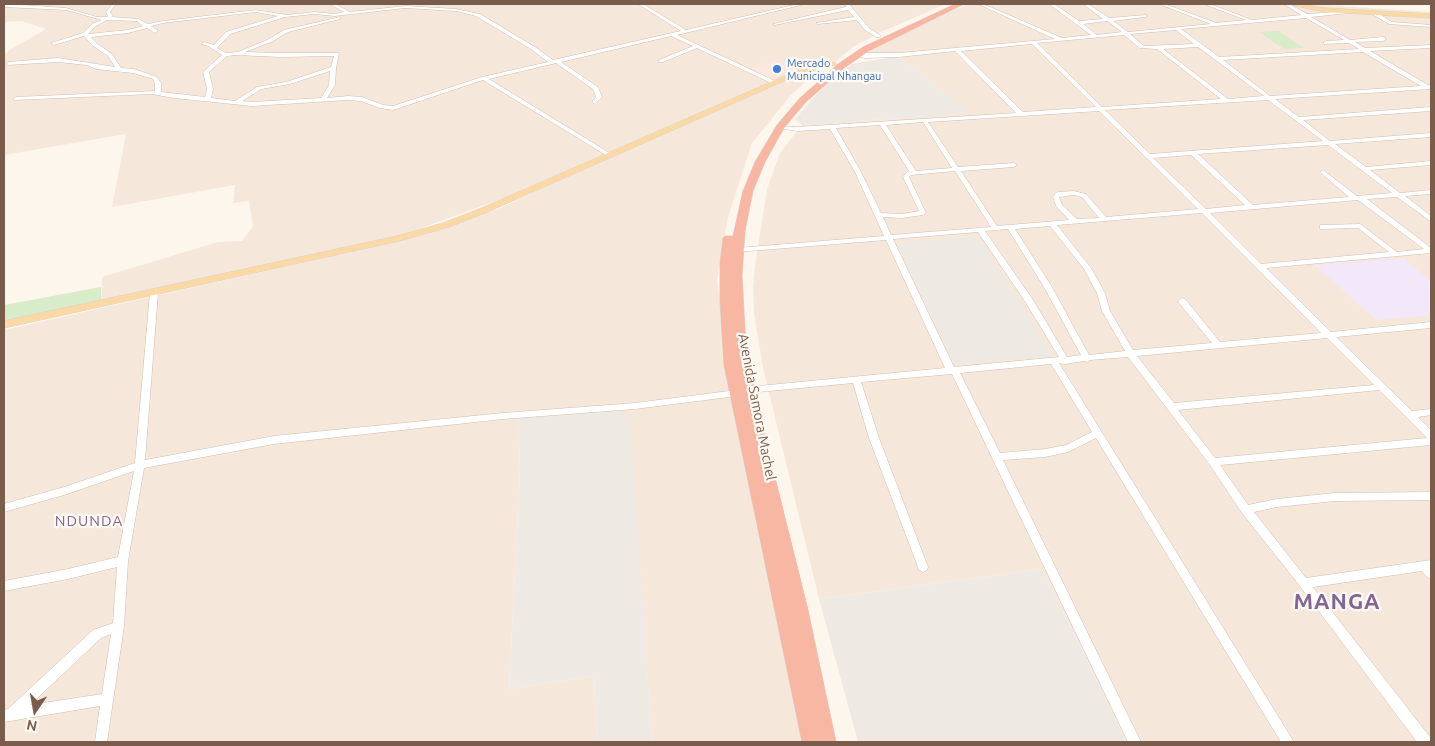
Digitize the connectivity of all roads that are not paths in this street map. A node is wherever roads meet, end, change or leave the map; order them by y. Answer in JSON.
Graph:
{"nodes":[{"id":1,"x":9,"y":4,"type":"edge"},
{"id":2,"x":114,"y":4,"type":"edge"},
{"id":3,"x":332,"y":4,"type":"edge"},
{"id":4,"x":394,"y":4,"type":"edge"},
{"id":5,"x":423,"y":4,"type":"edge"},
{"id":6,"x":640,"y":4,"type":"edge"},
{"id":7,"x":772,"y":4,"type":"edge"},
{"id":8,"x":803,"y":4,"type":"edge"},
{"id":9,"x":948,"y":4,"type":"edge"},
{"id":10,"x":960,"y":4,"type":"edge"},
{"id":11,"x":980,"y":4,"type":"edge"},
{"id":12,"x":1051,"y":4,"type":"edge"},
{"id":13,"x":1085,"y":4,"type":"edge"},
{"id":14,"x":1162,"y":4,"type":"edge"},
{"id":15,"x":1206,"y":4,"type":"edge"},
{"id":16,"x":1288,"y":4,"type":"edge"},
{"id":17,"x":848,"y":6,"type":"edge"},
{"id":18,"x":415,"y":7,"type":"junction"},
{"id":19,"x":405,"y":8,"type":"junction"},
{"id":20,"x":783,"y":9,"type":"junction"},
{"id":21,"x":1351,"y":11,"type":"junction"},
{"id":22,"x":1374,"y":12,"type":"junction"},
{"id":23,"x":349,"y":13,"type":"junction"},
{"id":24,"x":283,"y":16,"type":"junction"},
{"id":25,"x":1144,"y":16,"type":"dead end"},
{"id":26,"x":1306,"y":16,"type":"junction"},
{"id":27,"x":1431,"y":16,"type":"edge"},
{"id":28,"x":109,"y":18,"type":"junction"},
{"id":29,"x":858,"y":18,"type":"junction"},
{"id":30,"x":1106,"y":19,"type":"junction"},
{"id":31,"x":1253,"y":21,"type":"junction"},
{"id":32,"x":818,"y":23,"type":"dead end"},
{"id":33,"x":1078,"y":23,"type":"junction"},
{"id":34,"x":775,"y":24,"type":"dead end"},
{"id":35,"x":1216,"y":24,"type":"junction"},
{"id":36,"x":145,"y":26,"type":"junction"},
{"id":37,"x":1431,"y":26,"type":"edge"},
{"id":38,"x":1176,"y":28,"type":"junction"},
{"id":39,"x":154,"y":31,"type":"dead end"},
{"id":40,"x":686,"y":32,"type":"junction"},
{"id":41,"x":1126,"y":33,"type":"junction"},
{"id":42,"x":87,"y":35,"type":"junction"},
{"id":43,"x":673,"y":35,"type":"junction"},
{"id":44,"x":878,"y":36,"type":"junction"},
{"id":45,"x":1096,"y":36,"type":"junction"},
{"id":46,"x":1061,"y":39,"type":"junction"},
{"id":47,"x":1383,"y":39,"type":"dead end"},
{"id":48,"x":1032,"y":42,"type":"junction"},
{"id":49,"x":1349,"y":42,"type":"junction"},
{"id":50,"x":54,"y":43,"type":"dead end"},
{"id":51,"x":1326,"y":43,"type":"dead end"},
{"id":52,"x":204,"y":44,"type":"dead end"},
{"id":53,"x":1199,"y":45,"type":"junction"},
{"id":54,"x":1431,"y":46,"type":"edge"},
{"id":55,"x":696,"y":47,"type":"junction"},
{"id":56,"x":214,"y":48,"type":"junction"},
{"id":57,"x":1159,"y":48,"type":"junction"},
{"id":58,"x":956,"y":49,"type":"junction"},
{"id":59,"x":1364,"y":50,"type":"junction"},
{"id":60,"x":236,"y":53,"type":"junction"},
{"id":61,"x":858,"y":54,"type":"junction"},
{"id":62,"x":225,"y":55,"type":"junction"},
{"id":63,"x":1218,"y":59,"type":"junction"},
{"id":64,"x":555,"y":61,"type":"junction"},
{"id":65,"x":660,"y":61,"type":"dead end"},
{"id":66,"x":9,"y":64,"type":"dead end"},
{"id":67,"x":834,"y":64,"type":"junction"},
{"id":68,"x":118,"y":68,"type":"junction"},
{"id":69,"x":333,"y":68,"type":"junction"},
{"id":70,"x":484,"y":78,"type":"junction"},
{"id":71,"x":773,"y":82,"type":"junction"},
{"id":72,"x":1430,"y":88,"type":"edge"},
{"id":73,"x":158,"y":92,"type":"junction"},
{"id":74,"x":1269,"y":98,"type":"junction"},
{"id":75,"x":16,"y":99,"type":"dead end"},
{"id":76,"x":208,"y":99,"type":"junction"},
{"id":77,"x":323,"y":100,"type":"junction"},
{"id":78,"x":1226,"y":100,"type":"junction"},
{"id":79,"x":596,"y":102,"type":"dead end"},
{"id":80,"x":235,"y":104,"type":"junction"},
{"id":81,"x":1100,"y":109,"type":"junction"},
{"id":82,"x":1431,"y":110,"type":"edge"},
{"id":83,"x":1020,"y":114,"type":"junction"},
{"id":84,"x":1297,"y":119,"type":"junction"},
{"id":85,"x":924,"y":120,"type":"junction"},
{"id":86,"x":882,"y":123,"type":"junction"},
{"id":87,"x":832,"y":126,"type":"junction"},
{"id":88,"x":780,"y":127,"type":"junction"},
{"id":89,"x":1431,"y":135,"type":"edge"},
{"id":90,"x":1329,"y":142,"type":"junction"},
{"id":91,"x":1193,"y":153,"type":"junction"},
{"id":92,"x":610,"y":155,"type":"junction"},
{"id":93,"x":1148,"y":156,"type":"junction"},
{"id":94,"x":1431,"y":163,"type":"edge"},
{"id":95,"x":1014,"y":165,"type":"dead end"},
{"id":96,"x":1364,"y":169,"type":"junction"},
{"id":97,"x":958,"y":170,"type":"junction"},
{"id":98,"x":1323,"y":172,"type":"dead end"},
{"id":99,"x":914,"y":173,"type":"junction"},
{"id":100,"x":1431,"y":192,"type":"edge"},
{"id":101,"x":1399,"y":195,"type":"junction"},
{"id":102,"x":1359,"y":199,"type":"junction"},
{"id":103,"x":1251,"y":207,"type":"junction"},
{"id":104,"x":1204,"y":212,"type":"junction"},
{"id":105,"x":877,"y":215,"type":"junction"},
{"id":106,"x":1431,"y":219,"type":"edge"},
{"id":107,"x":1105,"y":220,"type":"junction"},
{"id":108,"x":1075,"y":222,"type":"junction"},
{"id":109,"x":1052,"y":224,"type":"junction"},
{"id":110,"x":1323,"y":227,"type":"dead end"},
{"id":111,"x":995,"y":228,"type":"junction"},
{"id":112,"x":1011,"y":228,"type":"junction"},
{"id":113,"x":980,"y":229,"type":"junction"},
{"id":114,"x":887,"y":237,"type":"junction"},
{"id":115,"x":737,"y":250,"type":"junction"},
{"id":116,"x":1431,"y":251,"type":"edge"},
{"id":117,"x":1421,"y":252,"type":"junction"},
{"id":118,"x":1395,"y":254,"type":"junction"},
{"id":119,"x":1431,"y":260,"type":"edge"},
{"id":120,"x":1260,"y":266,"type":"junction"},
{"id":121,"x":154,"y":293,"type":"junction"},
{"id":122,"x":1182,"y":301,"type":"dead end"},
{"id":123,"x":4,"y":325,"type":"edge"},
{"id":124,"x":1431,"y":325,"type":"edge"},
{"id":125,"x":1329,"y":335,"type":"junction"},
{"id":126,"x":1219,"y":346,"type":"junction"},
{"id":127,"x":1132,"y":354,"type":"junction"},
{"id":128,"x":1087,"y":359,"type":"junction"},
{"id":129,"x":1060,"y":361,"type":"junction"},
{"id":130,"x":953,"y":371,"type":"junction"},
{"id":131,"x":856,"y":380,"type":"junction"},
{"id":132,"x":1382,"y":387,"type":"junction"},
{"id":133,"x":742,"y":391,"type":"junction"},
{"id":134,"x":1172,"y":407,"type":"junction"},
{"id":135,"x":1431,"y":412,"type":"edge"},
{"id":136,"x":1410,"y":415,"type":"junction"},
{"id":137,"x":1098,"y":433,"type":"junction"},
{"id":138,"x":1431,"y":436,"type":"edge"},
{"id":139,"x":1431,"y":441,"type":"edge"},
{"id":140,"x":997,"y":457,"type":"junction"},
{"id":141,"x":1214,"y":462,"type":"junction"},
{"id":142,"x":140,"y":465,"type":"junction"},
{"id":143,"x":1431,"y":496,"type":"edge"},
{"id":144,"x":4,"y":508,"type":"edge"},
{"id":145,"x":1246,"y":510,"type":"junction"},
{"id":146,"x":766,"y":529,"type":"joint"},
{"id":147,"x":776,"y":545,"type":"junction"},
{"id":148,"x":123,"y":561,"type":"junction"},
{"id":149,"x":923,"y":567,"type":"dead end"},
{"id":150,"x":1429,"y":568,"type":"edge"},
{"id":151,"x":1304,"y":583,"type":"junction"},
{"id":152,"x":4,"y":586,"type":"edge"},
{"id":153,"x":792,"y":611,"type":"junction"},
{"id":154,"x":118,"y":626,"type":"junction"},
{"id":155,"x":108,"y":698,"type":"junction"},
{"id":156,"x":7,"y":716,"type":"edge"},
{"id":157,"x":100,"y":742,"type":"edge"},
{"id":158,"x":812,"y":742,"type":"edge"},
{"id":159,"x":826,"y":742,"type":"edge"},
{"id":160,"x":1135,"y":742,"type":"edge"},
{"id":161,"x":1288,"y":742,"type":"edge"},
{"id":162,"x":1425,"y":742,"type":"edge"}],
"edges":[{"from":1,"to":28,"type":"street"},
{"from":2,"to":28,"type":"street"},
{"from":3,"to":23,"type":"street"},
{"from":4,"to":19,"type":"street"},
{"from":5,"to":18,"type":"street"},
{"from":6,"to":40,"type":"street"},
{"from":7,"to":20,"type":"street"},
{"from":8,"to":20,"type":"street"},
{"from":9,"to":44,"type":"highway","name":"Avenida Samora Machel"},
{"from":10,"to":61,"type":"highway"},
{"from":11,"to":46,"type":"street"},
{"from":12,"to":33,"type":"street"},
{"from":13,"to":30,"type":"street"},
{"from":14,"to":35,"type":"street"},
{"from":15,"to":31,"type":"street"},
{"from":16,"to":21,"type":"main road"},
{"from":16,"to":26,"type":"street"},
{"from":17,"to":29,"type":"street"},
{"from":17,"to":34,"type":"street"},
{"from":18,"to":19,"type":"street"},
{"from":18,"to":64,"type":"street"},
{"from":19,"to":23,"type":"street"},
{"from":20,"to":40,"type":"street"},
{"from":21,"to":22,"type":"main road"},
{"from":21,"to":26,"type":"street"},
{"from":22,"to":27,"type":"main road"},
{"from":22,"to":37,"type":"street"},
{"from":23,"to":24,"type":"street"},
{"from":23,"to":60,"type":"street"},
{"from":24,"to":36,"type":"street"},
{"from":24,"to":56,"type":"street"},
{"from":25,"to":30,"type":"street"},
{"from":26,"to":31,"type":"street"},
{"from":26,"to":49,"type":"street"},
{"from":28,"to":36,"type":"street"},
{"from":28,"to":42,"type":"street"},
{"from":29,"to":32,"type":"street"},
{"from":29,"to":44,"type":"street"},
{"from":30,"to":33,"type":"street"},
{"from":30,"to":41,"type":"street"},
{"from":31,"to":35,"type":"street"},
{"from":33,"to":45,"type":"street"},
{"from":35,"to":38,"type":"street"},
{"from":36,"to":39,"type":"street"},
{"from":36,"to":42,"type":"street"},
{"from":38,"to":41,"type":"street"},
{"from":38,"to":53,"type":"street"},
{"from":40,"to":43,"type":"street"},
{"from":41,"to":45,"type":"street"},
{"from":41,"to":57,"type":"street"},
{"from":42,"to":50,"type":"street"},
{"from":42,"to":68,"type":"street"},
{"from":43,"to":55,"type":"street"},
{"from":43,"to":64,"type":"street"},
{"from":44,"to":67,"type":"highway","name":"Avenida Samora Machel"},
{"from":45,"to":46,"type":"street"},
{"from":46,"to":48,"type":"street"},
{"from":47,"to":49,"type":"street"},
{"from":48,"to":58,"type":"street"},
{"from":48,"to":81,"type":"street"},
{"from":49,"to":51,"type":"street"},
{"from":49,"to":59,"type":"street"},
{"from":52,"to":56,"type":"street"},
{"from":53,"to":57,"type":"street"},
{"from":53,"to":63,"type":"street"},
{"from":54,"to":59,"type":"street"},
{"from":55,"to":65,"type":"street"},
{"from":55,"to":71,"type":"street"},
{"from":56,"to":62,"type":"street"},
{"from":57,"to":78,"type":"street"},
{"from":58,"to":61,"type":"street"},
{"from":58,"to":83,"type":"street"},
{"from":59,"to":63,"type":"street"},
{"from":59,"to":72,"type":"street"},
{"from":60,"to":62,"type":"street"},
{"from":60,"to":69,"type":"street"},
{"from":61,"to":88,"type":"highway"},
{"from":62,"to":76,"type":"street"},
{"from":63,"to":74,"type":"street"},
{"from":64,"to":70,"type":"street"},
{"from":64,"to":79,"type":"street"},
{"from":66,"to":68,"type":"street"},
{"from":67,"to":71,"type":"main road"},
{"from":67,"to":133,"type":"highway","name":"Avenida Samora Machel"},
{"from":68,"to":73,"type":"street"},
{"from":69,"to":77,"type":"street"},
{"from":69,"to":80,"type":"street"},
{"from":70,"to":77,"type":"street"},
{"from":70,"to":92,"type":"street"},
{"from":71,"to":92,"type":"main road"},
{"from":72,"to":74,"type":"street"},
{"from":73,"to":75,"type":"street"},
{"from":73,"to":76,"type":"street"},
{"from":74,"to":78,"type":"street"},
{"from":74,"to":84,"type":"street"},
{"from":76,"to":80,"type":"street"},
{"from":77,"to":80,"type":"street"},
{"from":78,"to":81,"type":"street"},
{"from":81,"to":83,"type":"street"},
{"from":81,"to":93,"type":"street"},
{"from":82,"to":84,"type":"street"},
{"from":83,"to":85,"type":"street"},
{"from":84,"to":90,"type":"street"},
{"from":85,"to":86,"type":"street"},
{"from":85,"to":97,"type":"street"},
{"from":86,"to":87,"type":"street"},
{"from":86,"to":99,"type":"street"},
{"from":87,"to":88,"type":"street"},
{"from":87,"to":105,"type":"street"},
{"from":88,"to":115,"type":"highway"},
{"from":89,"to":90,"type":"street"},
{"from":90,"to":91,"type":"street"},
{"from":90,"to":96,"type":"street"},
{"from":91,"to":93,"type":"street"},
{"from":91,"to":103,"type":"street"},
{"from":92,"to":121,"type":"main road"},
{"from":93,"to":104,"type":"street"},
{"from":94,"to":96,"type":"street"},
{"from":95,"to":97,"type":"street"},
{"from":96,"to":101,"type":"street"},
{"from":97,"to":99,"type":"street"},
{"from":97,"to":111,"type":"street"},
{"from":98,"to":102,"type":"street"},
{"from":99,"to":105,"type":"street"},
{"from":100,"to":101,"type":"street"},
{"from":101,"to":102,"type":"street"},
{"from":101,"to":106,"type":"street"},
{"from":102,"to":103,"type":"street"},
{"from":102,"to":116,"type":"street"},
{"from":103,"to":104,"type":"street"},
{"from":104,"to":107,"type":"street"},
{"from":104,"to":120,"type":"street"},
{"from":105,"to":114,"type":"street"},
{"from":107,"to":108,"type":"street"},
{"from":107,"to":108,"type":"street"},
{"from":108,"to":109,"type":"street"},
{"from":109,"to":112,"type":"street"},
{"from":109,"to":127,"type":"street"},
{"from":110,"to":118,"type":"street"},
{"from":111,"to":112,"type":"street"},
{"from":111,"to":113,"type":"street"},
{"from":112,"to":128,"type":"street"},
{"from":113,"to":114,"type":"street"},
{"from":113,"to":129,"type":"street"},
{"from":114,"to":115,"type":"street"},
{"from":114,"to":130,"type":"street"},
{"from":115,"to":133,"type":"highway"},
{"from":116,"to":117,"type":"street"},
{"from":117,"to":118,"type":"street"},
{"from":117,"to":119,"type":"street"},
{"from":118,"to":120,"type":"street"},
{"from":120,"to":125,"type":"street"},
{"from":121,"to":123,"type":"main road"},
{"from":121,"to":142,"type":"street"},
{"from":122,"to":126,"type":"street"},
{"from":124,"to":125,"type":"street"},
{"from":125,"to":126,"type":"street"},
{"from":125,"to":132,"type":"street"},
{"from":126,"to":127,"type":"street"},
{"from":127,"to":128,"type":"street"},
{"from":127,"to":134,"type":"street"},
{"from":128,"to":129,"type":"street"},
{"from":129,"to":130,"type":"street"},
{"from":129,"to":137,"type":"street"},
{"from":130,"to":131,"type":"street"},
{"from":130,"to":140,"type":"street"},
{"from":131,"to":133,"type":"street"},
{"from":131,"to":149,"type":"street"},
{"from":132,"to":134,"type":"street"},
{"from":132,"to":136,"type":"street"},
{"from":133,"to":142,"type":"street"},
{"from":133,"to":146,"type":"highway","name":"Avenida Samora Machel"},
{"from":133,"to":147,"type":"highway"},
{"from":134,"to":141,"type":"street"},
{"from":135,"to":136,"type":"street"},
{"from":136,"to":138,"type":"street"},
{"from":137,"to":140,"type":"street"},
{"from":137,"to":161,"type":"street"},
{"from":139,"to":141,"type":"street"},
{"from":140,"to":160,"type":"street"},
{"from":141,"to":145,"type":"street"},
{"from":142,"to":144,"type":"street"},
{"from":142,"to":148,"type":"street"},
{"from":143,"to":145,"type":"street"},
{"from":145,"to":151,"type":"street"},
{"from":146,"to":147,"type":"highway"},
{"from":147,"to":153,"type":"highway"},
{"from":148,"to":152,"type":"street"},
{"from":148,"to":154,"type":"street"},
{"from":150,"to":151,"type":"street"},
{"from":151,"to":162,"type":"street"},
{"from":153,"to":158,"type":"highway"},
{"from":153,"to":159,"type":"highway"},
{"from":154,"to":155,"type":"street"},
{"from":154,"to":156,"type":"street"},
{"from":155,"to":156,"type":"street"},
{"from":155,"to":157,"type":"street"}]}
